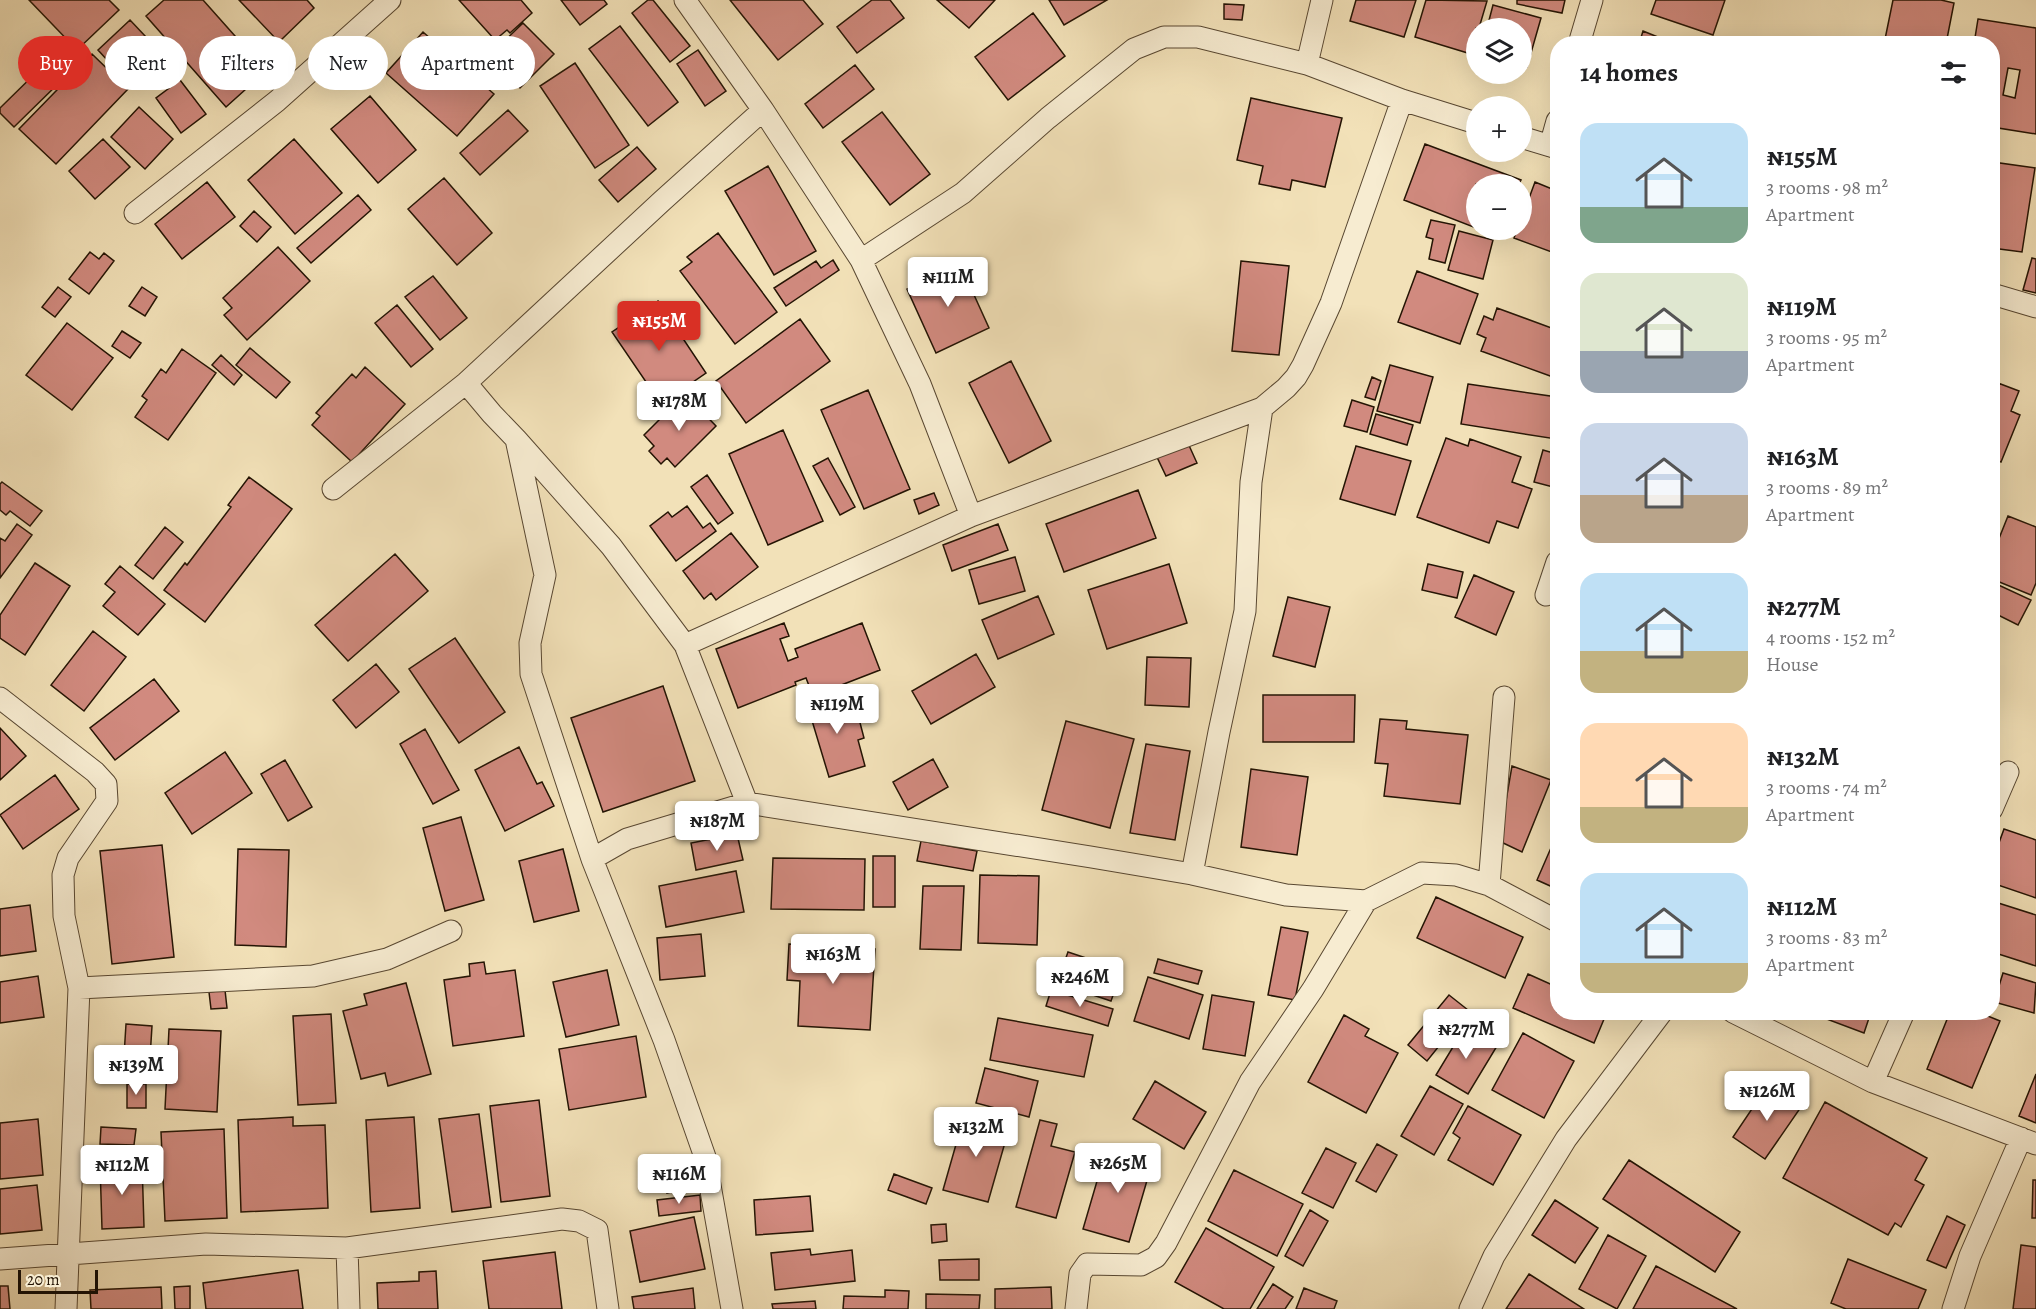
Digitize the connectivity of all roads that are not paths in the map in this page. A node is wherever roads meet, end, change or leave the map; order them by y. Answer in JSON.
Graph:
{"nodes":[{"id":1,"x":390,"y":0,"type":"edge"},
{"id":2,"x":685,"y":0,"type":"edge"},
{"id":3,"x":1322,"y":0,"type":"edge"},
{"id":4,"x":1592,"y":0,"type":"edge"},
{"id":5,"x":1581,"y":36,"type":"edge"},
{"id":6,"x":1307,"y":64,"type":"junction"},
{"id":7,"x":1402,"y":100,"type":"junction"},
{"id":8,"x":763,"y":110,"type":"junction"},
{"id":9,"x":1466,"y":120,"type":"edge"},
{"id":10,"x":1532,"y":140,"type":"edge"},
{"id":11,"x":1550,"y":146,"type":"edge"},
{"id":12,"x":135,"y":213,"type":"dead end"},
{"id":13,"x":861,"y":260,"type":"junction"},
{"id":14,"x":2000,"y":296,"type":"edge"},
{"id":15,"x":2036,"y":307,"type":"edge"},
{"id":16,"x":466,"y":383,"type":"junction"},
{"id":17,"x":1262,"y":408,"type":"junction"},
{"id":18,"x":516,"y":439,"type":"junction"},
{"id":19,"x":333,"y":489,"type":"dead end"},
{"id":20,"x":971,"y":516,"type":"junction"},
{"id":21,"x":1550,"y":583,"type":"edge"},
{"id":22,"x":1546,"y":595,"type":"dead end"},
{"id":23,"x":685,"y":645,"type":"junction"},
{"id":24,"x":1504,"y":697,"type":"dead end"},
{"id":25,"x":0,"y":698,"type":"edge"},
{"id":26,"x":2008,"y":772,"type":"dead end"},
{"id":27,"x":2000,"y":790,"type":"edge"},
{"id":28,"x":747,"y":803,"type":"junction"},
{"id":29,"x":592,"y":859,"type":"junction"},
{"id":30,"x":1192,"y":874,"type":"junction"},
{"id":31,"x":1489,"y":885,"type":"junction"},
{"id":32,"x":1366,"y":901,"type":"junction"},
{"id":33,"x":1550,"y":917,"type":"edge"},
{"id":34,"x":451,"y":931,"type":"dead end"},
{"id":35,"x":79,"y":988,"type":"junction"},
{"id":36,"x":1656,"y":1020,"type":"edge"},
{"id":37,"x":1749,"y":1020,"type":"edge"},
{"id":38,"x":1900,"y":1020,"type":"edge"},
{"id":39,"x":1873,"y":1082,"type":"junction"},
{"id":40,"x":2028,"y":1141,"type":"edge"},
{"id":41,"x":347,"y":1248,"type":"junction"},
{"id":42,"x":68,"y":1255,"type":"junction"},
{"id":43,"x":0,"y":1259,"type":"edge"},
{"id":44,"x":66,"y":1309,"type":"edge"},
{"id":45,"x":349,"y":1309,"type":"edge"},
{"id":46,"x":608,"y":1309,"type":"edge"},
{"id":47,"x":732,"y":1309,"type":"edge"},
{"id":48,"x":1076,"y":1309,"type":"edge"},
{"id":49,"x":1470,"y":1309,"type":"edge"},
{"id":50,"x":1953,"y":1309,"type":"edge"}],
"edges":[{"from":1,"to":12,"type":"street"},
{"from":2,"to":8,"type":"street"},
{"from":3,"to":6,"type":"street"},
{"from":4,"to":5,"type":"street"},
{"from":6,"to":7,"type":"street"},
{"from":6,"to":13,"type":"street"},
{"from":7,"to":9,"type":"street"},
{"from":7,"to":17,"type":"street"},
{"from":8,"to":13,"type":"street"},
{"from":8,"to":16,"type":"street"},
{"from":10,"to":11,"type":"street"},
{"from":13,"to":20,"type":"street"},
{"from":14,"to":15,"type":"street"},
{"from":16,"to":18,"type":"street"},
{"from":16,"to":19,"type":"street"},
{"from":17,"to":20,"type":"street"},
{"from":17,"to":30,"type":"street"},
{"from":18,"to":23,"type":"street"},
{"from":18,"to":29,"type":"street"},
{"from":20,"to":23,"type":"street"},
{"from":21,"to":22,"type":"street"},
{"from":23,"to":28,"type":"street"},
{"from":24,"to":31,"type":"street"},
{"from":25,"to":35,"type":"street"},
{"from":26,"to":27,"type":"street"},
{"from":28,"to":29,"type":"street"},
{"from":28,"to":30,"type":"street"},
{"from":29,"to":47,"type":"street"},
{"from":30,"to":32,"type":"street"},
{"from":31,"to":32,"type":"street"},
{"from":31,"to":33,"type":"street"},
{"from":32,"to":48,"type":"street"},
{"from":34,"to":35,"type":"street"},
{"from":35,"to":42,"type":"street"},
{"from":36,"to":49,"type":"street"},
{"from":37,"to":39,"type":"street"},
{"from":38,"to":39,"type":"street"},
{"from":39,"to":40,"type":"street"},
{"from":40,"to":50,"type":"street"},
{"from":41,"to":42,"type":"street"},
{"from":41,"to":45,"type":"street"},
{"from":41,"to":46,"type":"street"},
{"from":42,"to":43,"type":"street"},
{"from":42,"to":44,"type":"street"}]}
